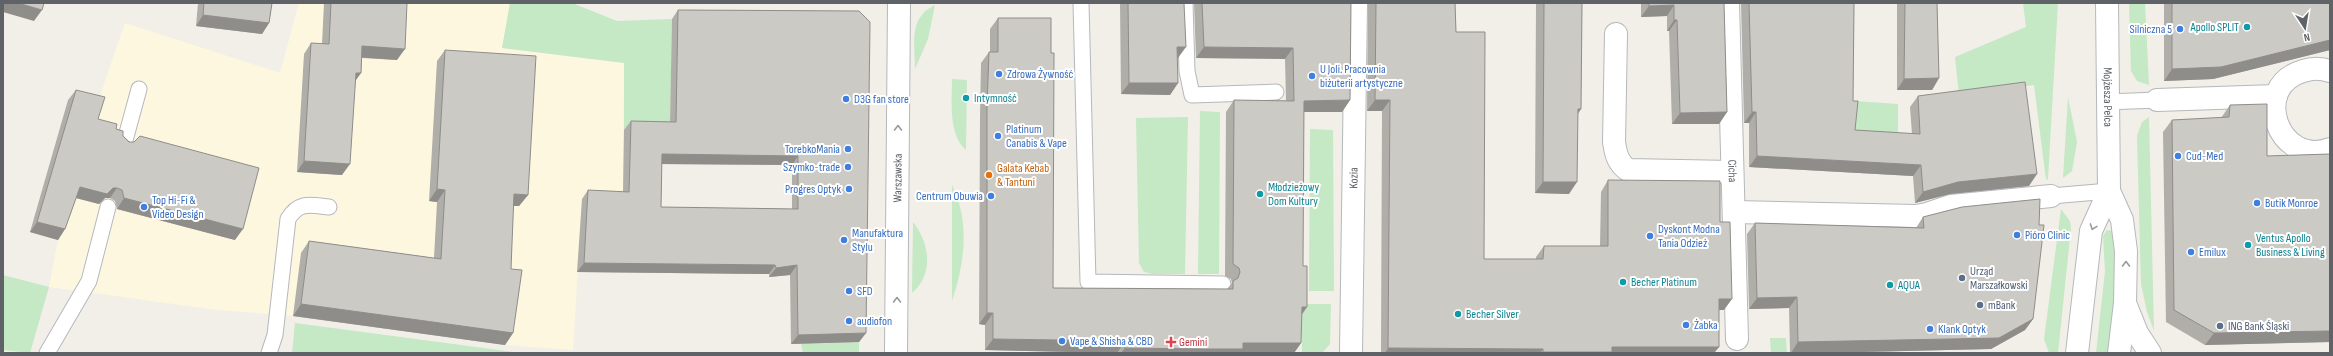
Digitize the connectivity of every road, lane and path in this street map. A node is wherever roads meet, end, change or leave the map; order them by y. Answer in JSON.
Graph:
{"nodes":[{"id":1,"x":899,"y":3,"type":"edge"},
{"id":2,"x":1081,"y":3,"type":"edge"},
{"id":3,"x":1185,"y":3,"type":"edge"},
{"id":4,"x":1356,"y":3,"type":"edge"},
{"id":5,"x":1728,"y":3,"type":"edge"},
{"id":6,"x":2107,"y":3,"type":"edge"},
{"id":7,"x":1616,"y":34,"type":"dead end"},
{"id":8,"x":2330,"y":71,"type":"edge"},
{"id":9,"x":139,"y":89,"type":"dead end"},
{"id":10,"x":1276,"y":92,"type":"dead end"},
{"id":11,"x":2276,"y":96,"type":"junction"},
{"id":12,"x":2157,"y":100,"type":"joint"},
{"id":13,"x":2107,"y":102,"type":"junction"},
{"id":14,"x":124,"y":144,"type":"edge"},
{"id":15,"x":2330,"y":149,"type":"edge"},
{"id":16,"x":1732,"y":172,"type":"junction"},
{"id":17,"x":2109,"y":191,"type":"junction"},
{"id":18,"x":2051,"y":196,"type":"joint"},
{"id":19,"x":108,"y":207,"type":"edge"},
{"id":20,"x":329,"y":207,"type":"dead end"},
{"id":21,"x":1734,"y":212,"type":"junction"},
{"id":22,"x":1223,"y":284,"type":"dead end"},
{"id":23,"x":2125,"y":303,"type":"junction"},
{"id":24,"x":1737,"y":339,"type":"dead end"},
{"id":25,"x":48,"y":353,"type":"edge"},
{"id":26,"x":269,"y":353,"type":"edge"},
{"id":27,"x":896,"y":353,"type":"edge"},
{"id":28,"x":1351,"y":353,"type":"edge"},
{"id":29,"x":2077,"y":353,"type":"edge"},
{"id":30,"x":2118,"y":353,"type":"edge"},
{"id":31,"x":2150,"y":353,"type":"edge"}],
"edges":[{"from":27,"to":1,"type":"street","name":"Warszawska","one_way":true},
{"from":2,"to":22,"type":"lane"},
{"from":3,"to":10,"type":"lane"},
{"from":4,"to":28,"type":"street","name":"Kozia"},
{"from":5,"to":16,"type":"street","name":"Cicha"},
{"from":6,"to":13,"type":"street","name":"Mojżesza Pelca"},
{"from":7,"to":16,"type":"street"},
{"from":8,"to":11,"type":"street"},
{"from":9,"to":14,"type":"lane"},
{"from":11,"to":12,"type":"street"},
{"from":11,"to":15,"type":"street"},
{"from":12,"to":13,"type":"lane"},
{"from":13,"to":17,"type":"street","name":"Mojżesza Pelca"},
{"from":16,"to":21,"type":"street","name":"Cicha"},
{"from":17,"to":18,"type":"lane"},
{"from":23,"to":17,"type":"street","name":"Mojżesza Pelca","one_way":true},
{"from":17,"to":29,"type":"street","name":"Mojżesza Pelca","one_way":true},
{"from":18,"to":21,"type":"street"},
{"from":19,"to":25,"type":"lane"},
{"from":20,"to":26,"type":"lane"},
{"from":21,"to":24,"type":"street","name":"Cicha"},
{"from":23,"to":30,"type":"street","name":"Mojżesza Pelca"},
{"from":23,"to":31,"type":"street"}]}
